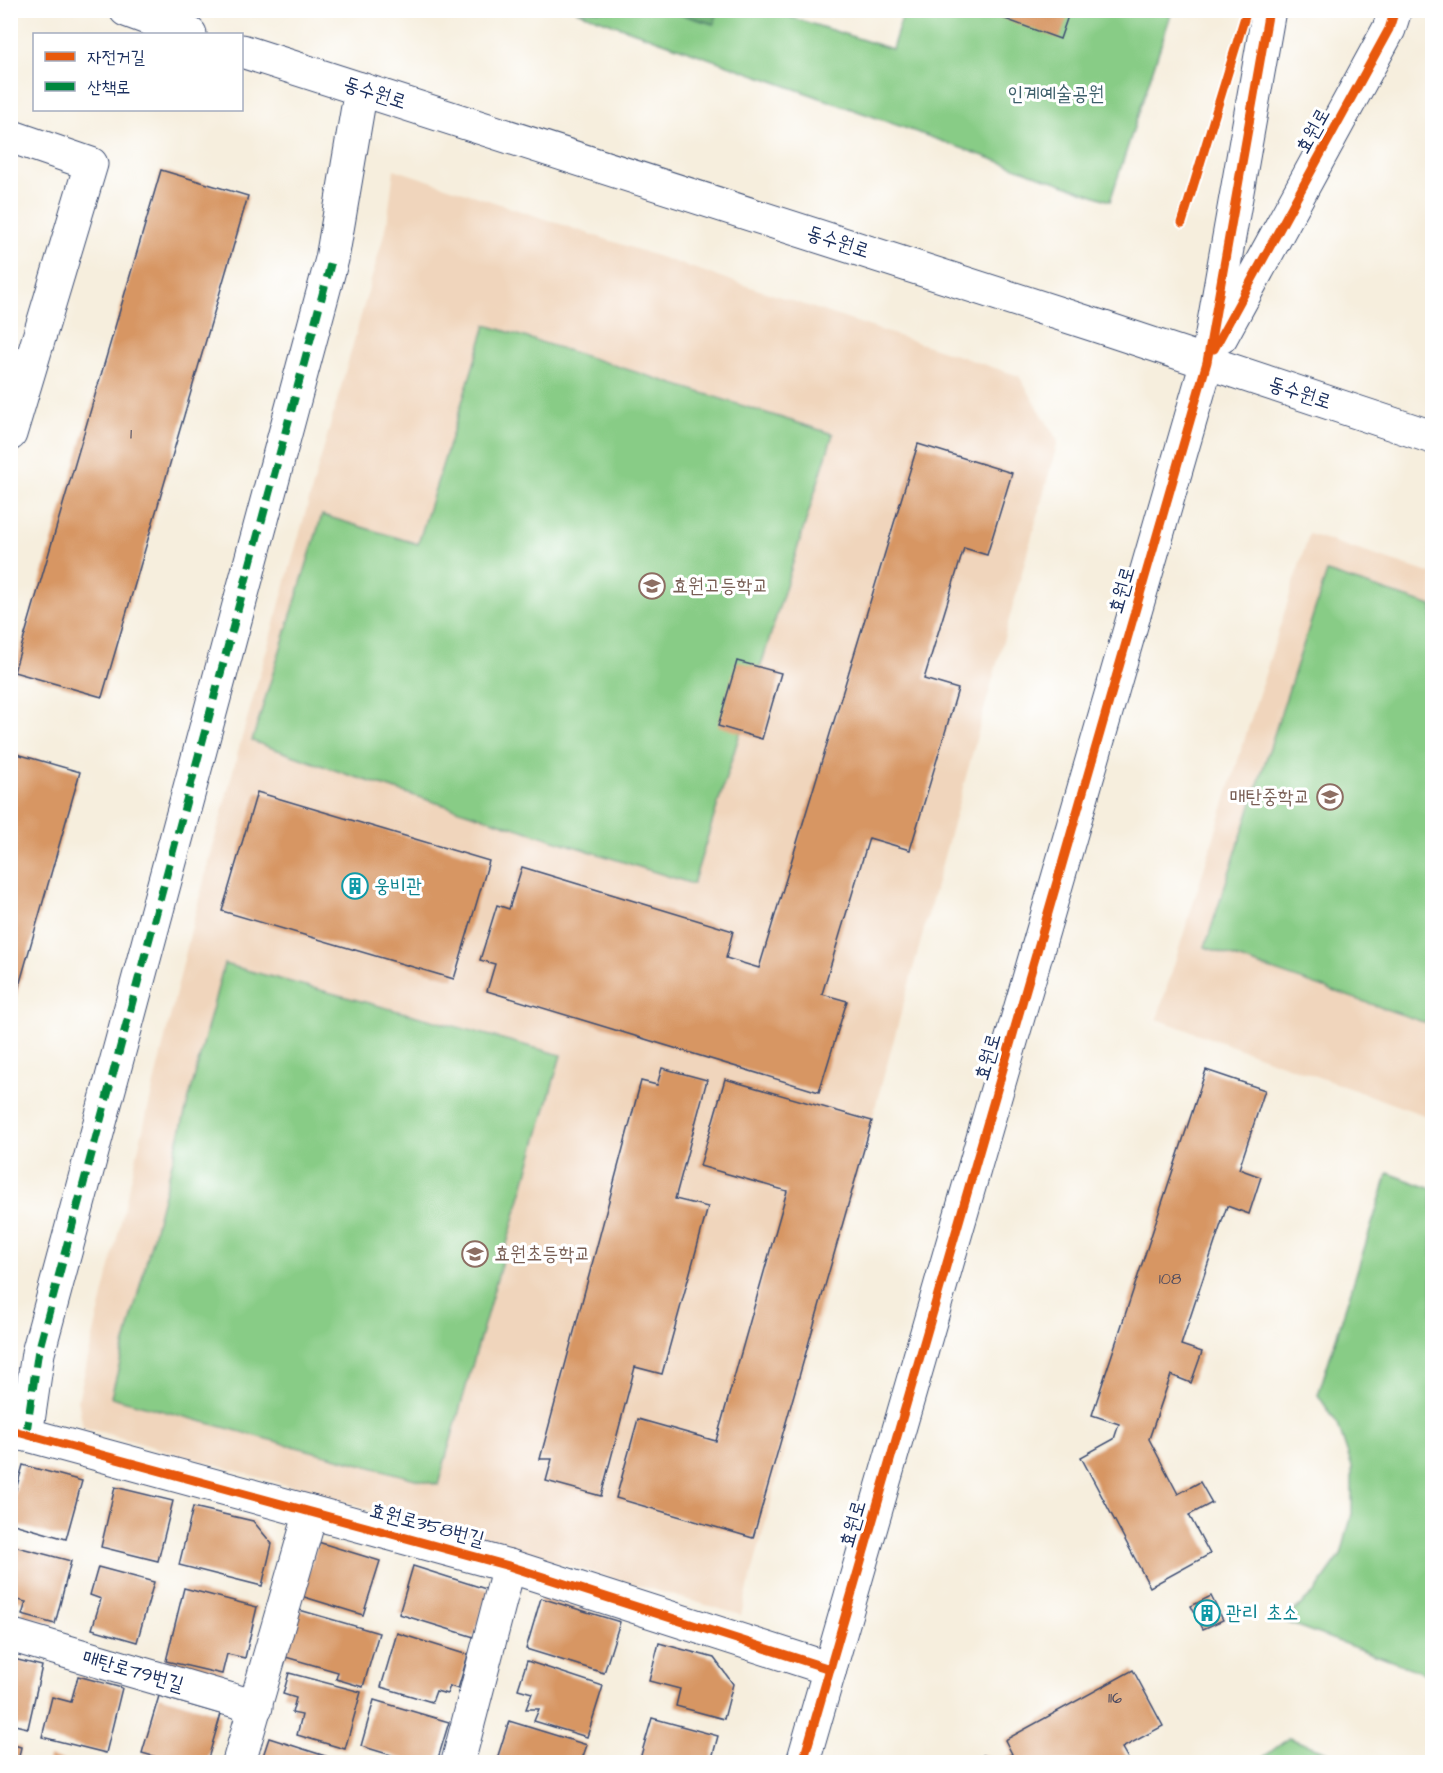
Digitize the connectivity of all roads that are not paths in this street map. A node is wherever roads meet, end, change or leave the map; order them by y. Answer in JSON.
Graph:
{"nodes":[{"id":1,"x":126,"y":10,"type":"edge"},
{"id":2,"x":1269,"y":10,"type":"edge"},
{"id":3,"x":1395,"y":10,"type":"edge"},
{"id":4,"x":187,"y":33,"type":"edge"},
{"id":5,"x":243,"y":51,"type":"edge"},
{"id":6,"x":362,"y":89,"type":"junction"},
{"id":7,"x":10,"y":136,"type":"edge"},
{"id":8,"x":1207,"y":362,"type":"junction"},
{"id":9,"x":10,"y":434,"type":"edge"},
{"id":10,"x":1432,"y":437,"type":"edge"},
{"id":11,"x":18,"y":1432,"type":"edge"},
{"id":12,"x":311,"y":1512,"type":"junction"},
{"id":13,"x":509,"y":1566,"type":"junction"},
{"id":14,"x":10,"y":1635,"type":"edge"},
{"id":15,"x":830,"y":1669,"type":"junction"},
{"id":16,"x":256,"y":1707,"type":"junction"},
{"id":17,"x":239,"y":1762,"type":"edge"},
{"id":18,"x":458,"y":1762,"type":"edge"},
{"id":19,"x":803,"y":1762,"type":"edge"}],
"edges":[{"from":1,"to":4,"type":"street"},
{"from":2,"to":8,"type":"street","name":"효원로"},
{"from":3,"to":8,"type":"street","name":"효원로"},
{"from":5,"to":6,"type":"street","name":"동수원로"},
{"from":6,"to":8,"type":"street","name":"동수원로"},
{"from":6,"to":11,"type":"street"},
{"from":7,"to":9,"type":"street"},
{"from":8,"to":10,"type":"street","name":"동수원로"},
{"from":8,"to":15,"type":"street","name":"효원로"},
{"from":11,"to":12,"type":"street","name":"효원로358번길"},
{"from":12,"to":13,"type":"street","name":"효원로358번길"},
{"from":12,"to":16,"type":"street"},
{"from":13,"to":15,"type":"street","name":"효원로358번길"},
{"from":13,"to":18,"type":"street"},
{"from":14,"to":16,"type":"street","name":"매탄로79번길"},
{"from":15,"to":19,"type":"street","name":"효원로"},
{"from":16,"to":17,"type":"street"}]}
